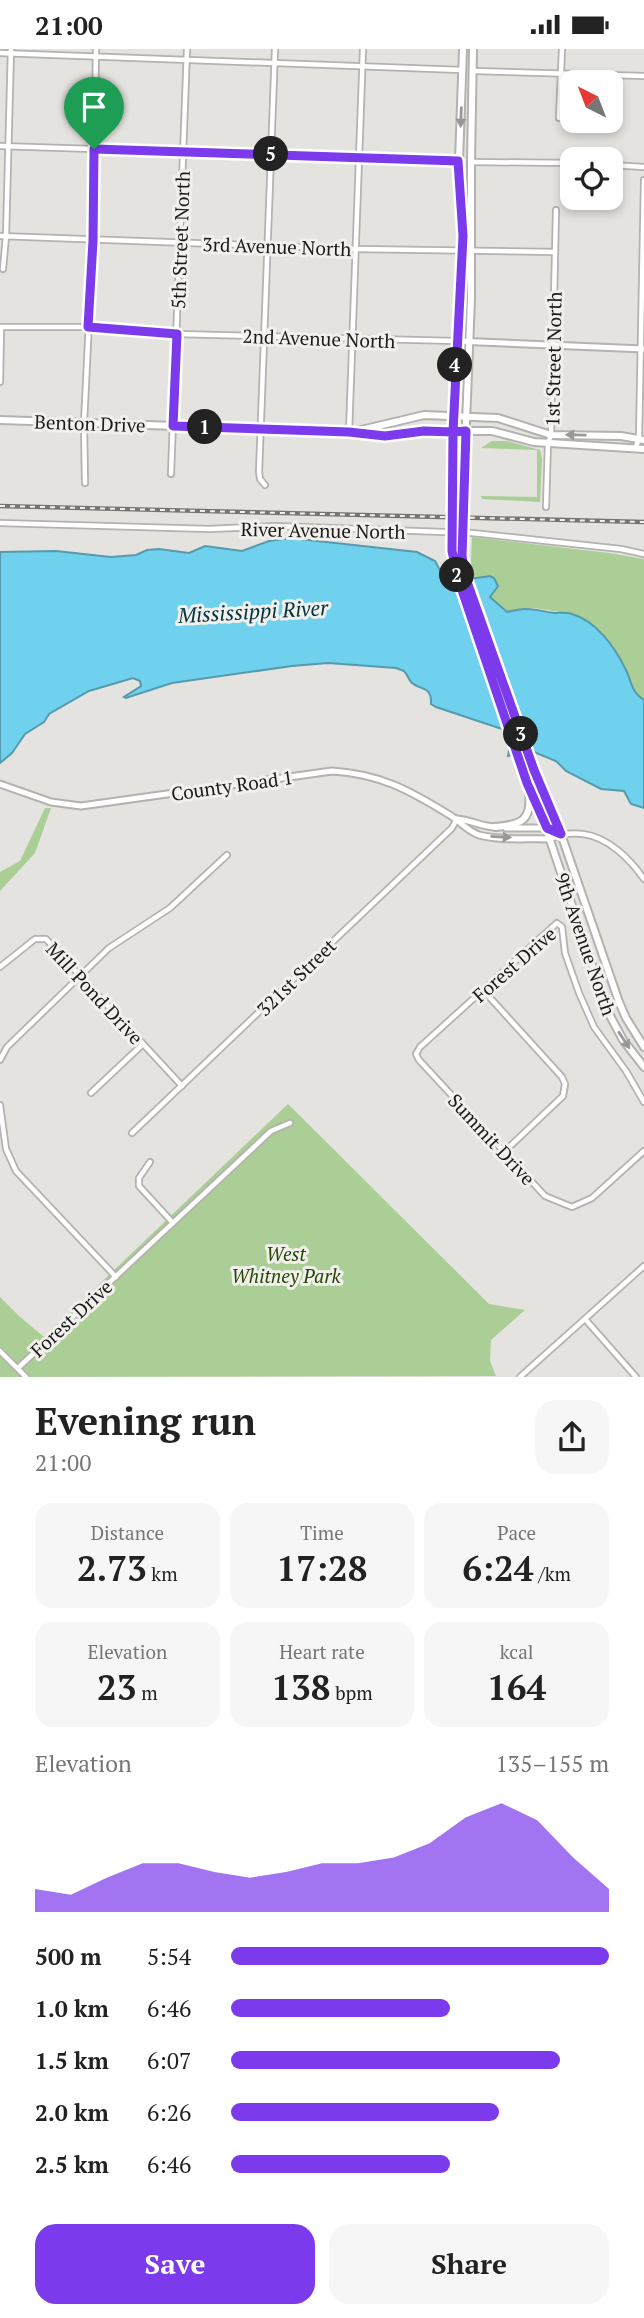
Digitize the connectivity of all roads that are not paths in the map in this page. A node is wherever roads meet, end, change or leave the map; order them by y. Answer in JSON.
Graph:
{"nodes":[{"id":1,"x":96,"y":49,"type":"edge"},
{"id":2,"x":187,"y":49,"type":"edge"},
{"id":3,"x":275,"y":49,"type":"edge"},
{"id":4,"x":363,"y":49,"type":"edge"},
{"id":5,"x":463,"y":49,"type":"edge"},
{"id":6,"x":473,"y":49,"type":"edge"},
{"id":7,"x":562,"y":49,"type":"edge"},
{"id":8,"x":10,"y":51,"type":"edge"},
{"id":9,"x":0,"y":53,"type":"edge"},
{"id":10,"x":96,"y":56,"type":"junction"},
{"id":11,"x":186,"y":59,"type":"junction"},
{"id":12,"x":275,"y":62,"type":"junction"},
{"id":13,"x":363,"y":67,"type":"junction"},
{"id":14,"x":462,"y":70,"type":"junction"},
{"id":15,"x":561,"y":70,"type":"edge"},
{"id":16,"x":473,"y":71,"type":"junction"},
{"id":17,"x":560,"y":74,"type":"edge"},
{"id":18,"x":623,"y":75,"type":"edge"},
{"id":19,"x":644,"y":76,"type":"edge"},
{"id":20,"x":560,"y":96,"type":"edge"},
{"id":21,"x":559,"y":118,"type":"dead end"},
{"id":22,"x":0,"y":146,"type":"edge"},
{"id":23,"x":7,"y":146,"type":"junction"},
{"id":24,"x":94,"y":149,"type":"junction"},
{"id":25,"x":183,"y":152,"type":"junction"},
{"id":26,"x":271,"y":154,"type":"junction"},
{"id":27,"x":358,"y":159,"type":"junction"},
{"id":28,"x":458,"y":161,"type":"junction"},
{"id":29,"x":471,"y":162,"type":"junction"},
{"id":30,"x":560,"y":163,"type":"edge"},
{"id":31,"x":623,"y":166,"type":"edge"},
{"id":32,"x":644,"y":167,"type":"edge"},
{"id":33,"x":644,"y":180,"type":"edge"},
{"id":34,"x":556,"y":210,"type":"dead end"},
{"id":35,"x":643,"y":210,"type":"edge"},
{"id":36,"x":3,"y":236,"type":"edge"},
{"id":37,"x":93,"y":241,"type":"junction"},
{"id":38,"x":179,"y":243,"type":"junction"},
{"id":39,"x":267,"y":244,"type":"junction"},
{"id":40,"x":355,"y":249,"type":"junction"},
{"id":41,"x":472,"y":250,"type":"junction"},
{"id":42,"x":462,"y":251,"type":"junction"},
{"id":43,"x":555,"y":252,"type":"junction"},
{"id":44,"x":643,"y":254,"type":"edge"},
{"id":45,"x":3,"y":269,"type":"dead end"},
{"id":46,"x":1,"y":327,"type":"edge"},
{"id":47,"x":88,"y":327,"type":"junction"},
{"id":48,"x":177,"y":334,"type":"junction"},
{"id":49,"x":262,"y":336,"type":"junction"},
{"id":50,"x":353,"y":339,"type":"junction"},
{"id":51,"x":456,"y":341,"type":"junction"},
{"id":52,"x":468,"y":342,"type":"junction"},
{"id":53,"x":554,"y":344,"type":"junction"},
{"id":54,"x":642,"y":348,"type":"edge"},
{"id":55,"x":0,"y":383,"type":"edge"},
{"id":56,"x":453,"y":416,"type":"junction"},
{"id":57,"x":466,"y":417,"type":"junction"},
{"id":58,"x":0,"y":420,"type":"edge"},
{"id":59,"x":84,"y":423,"type":"junction"},
{"id":60,"x":173,"y":426,"type":"junction"},
{"id":61,"x":260,"y":429,"type":"junction"},
{"id":62,"x":466,"y":431,"type":"junction"},
{"id":63,"x":349,"y":432,"type":"junction"},
{"id":64,"x":453,"y":432,"type":"junction"},
{"id":65,"x":551,"y":435,"type":"junction"},
{"id":66,"x":641,"y":439,"type":"edge"},
{"id":67,"x":548,"y":443,"type":"junction"},
{"id":68,"x":640,"y":448,"type":"edge"},
{"id":69,"x":171,"y":474,"type":"dead end"},
{"id":70,"x":85,"y":483,"type":"dead end"},
{"id":71,"x":265,"y":485,"type":"dead end"},
{"id":72,"x":546,"y":507,"type":"dead end"},
{"id":73,"x":0,"y":523,"type":"edge"},
{"id":74,"x":644,"y":554,"type":"edge"},
{"id":75,"x":527,"y":783,"type":"junction"},
{"id":76,"x":0,"y":784,"type":"edge"},
{"id":77,"x":457,"y":819,"type":"junction"},
{"id":78,"x":495,"y":827,"type":"junction"},
{"id":79,"x":547,"y":828,"type":"junction"},
{"id":80,"x":561,"y":834,"type":"junction"},
{"id":81,"x":550,"y":839,"type":"junction"},
{"id":82,"x":227,"y":855,"type":"dead end"},
{"id":83,"x":644,"y":879,"type":"edge"},
{"id":84,"x":0,"y":967,"type":"edge"},
{"id":85,"x":81,"y":977,"type":"junction"},
{"id":86,"x":483,"y":990,"type":"junction"},
{"id":87,"x":143,"y":1044,"type":"junction"},
{"id":88,"x":644,"y":1047,"type":"edge"},
{"id":89,"x":416,"y":1054,"type":"joint"},
{"id":90,"x":0,"y":1060,"type":"edge"},
{"id":91,"x":644,"y":1067,"type":"edge"},
{"id":92,"x":182,"y":1086,"type":"junction"},
{"id":93,"x":91,"y":1093,"type":"dead end"},
{"id":94,"x":644,"y":1101,"type":"edge"},
{"id":95,"x":0,"y":1105,"type":"edge"},
{"id":96,"x":290,"y":1123,"type":"dead end"},
{"id":97,"x":132,"y":1133,"type":"dead end"},
{"id":98,"x":644,"y":1151,"type":"edge"},
{"id":99,"x":504,"y":1152,"type":"junction"},
{"id":100,"x":150,"y":1162,"type":"dead end"},
{"id":101,"x":173,"y":1223,"type":"junction"},
{"id":102,"x":644,"y":1266,"type":"edge"},
{"id":103,"x":116,"y":1277,"type":"junction"},
{"id":104,"x":585,"y":1319,"type":"junction"},
{"id":105,"x":0,"y":1351,"type":"edge"},
{"id":106,"x":18,"y":1368,"type":"junction"},
{"id":107,"x":26,"y":1377,"type":"edge"},
{"id":108,"x":520,"y":1377,"type":"edge"},
{"id":109,"x":636,"y":1377,"type":"edge"}],
"edges":[{"from":1,"to":10,"type":"street"},
{"from":2,"to":11,"type":"street","name":"5th Street North"},
{"from":3,"to":12,"type":"street"},
{"from":4,"to":13,"type":"street"},
{"from":5,"to":14,"type":"main road","name":"9th Avenue North"},
{"from":6,"to":16,"type":"main road","name":"9th Avenue North"},
{"from":7,"to":15,"type":"street"},
{"from":8,"to":9,"type":"street"},
{"from":8,"to":10,"type":"street"},
{"from":8,"to":23,"type":"street"},
{"from":10,"to":11,"type":"street"},
{"from":10,"to":24,"type":"street"},
{"from":11,"to":12,"type":"street"},
{"from":11,"to":25,"type":"street","name":"5th Street North"},
{"from":12,"to":13,"type":"street"},
{"from":12,"to":26,"type":"street"},
{"from":13,"to":14,"type":"street"},
{"from":13,"to":27,"type":"street"},
{"from":14,"to":28,"type":"main road","name":"9th Avenue North","one_way":true},
{"from":16,"to":17,"type":"street"},
{"from":16,"to":29,"type":"main road","name":"9th Avenue North"},
{"from":18,"to":19,"type":"street"},
{"from":20,"to":21,"type":"street"},
{"from":22,"to":23,"type":"street"},
{"from":23,"to":24,"type":"street"},
{"from":23,"to":36,"type":"street"},
{"from":24,"to":25,"type":"street"},
{"from":24,"to":37,"type":"street"},
{"from":25,"to":26,"type":"street"},
{"from":25,"to":38,"type":"street","name":"5th Street North"},
{"from":26,"to":27,"type":"street"},
{"from":26,"to":39,"type":"street"},
{"from":27,"to":28,"type":"street"},
{"from":27,"to":40,"type":"street"},
{"from":28,"to":42,"type":"main road","name":"9th Avenue North"},
{"from":29,"to":30,"type":"street"},
{"from":29,"to":41,"type":"main road","name":"9th Avenue North"},
{"from":31,"to":32,"type":"street"},
{"from":33,"to":35,"type":"street"},
{"from":34,"to":43,"type":"street","name":"1st Street North"},
{"from":35,"to":44,"type":"street"},
{"from":36,"to":37,"type":"street","name":"3rd Avenue North"},
{"from":36,"to":45,"type":"street"},
{"from":37,"to":38,"type":"street","name":"3rd Avenue North"},
{"from":37,"to":47,"type":"street"},
{"from":38,"to":39,"type":"street","name":"3rd Avenue North"},
{"from":38,"to":48,"type":"street","name":"5th Street North"},
{"from":39,"to":40,"type":"street","name":"3rd Avenue North"},
{"from":39,"to":49,"type":"street"},
{"from":40,"to":42,"type":"street","name":"3rd Avenue North"},
{"from":40,"to":50,"type":"street"},
{"from":41,"to":42,"type":"street","name":"3rd Avenue North"},
{"from":41,"to":43,"type":"street","name":"3rd Avenue North"},
{"from":41,"to":52,"type":"main road","name":"9th Avenue North"},
{"from":42,"to":51,"type":"main road","name":"9th Avenue North"},
{"from":43,"to":53,"type":"street","name":"1st Street North"},
{"from":44,"to":54,"type":"street"},
{"from":46,"to":47,"type":"street","name":"2nd Avenue North"},
{"from":46,"to":55,"type":"street"},
{"from":47,"to":48,"type":"street","name":"2nd Avenue North"},
{"from":47,"to":59,"type":"street"},
{"from":48,"to":49,"type":"street","name":"2nd Avenue North"},
{"from":48,"to":60,"type":"street","name":"5th Street North"},
{"from":49,"to":50,"type":"street","name":"2nd Avenue North"},
{"from":49,"to":61,"type":"street"},
{"from":50,"to":51,"type":"street","name":"2nd Avenue North"},
{"from":50,"to":63,"type":"street"},
{"from":51,"to":52,"type":"street","name":"2nd Avenue North"},
{"from":51,"to":56,"type":"main road","name":"9th Avenue North"},
{"from":52,"to":53,"type":"street","name":"2nd Avenue North"},
{"from":52,"to":57,"type":"main road","name":"9th Avenue North"},
{"from":53,"to":54,"type":"street","name":"2nd Avenue North"},
{"from":53,"to":65,"type":"street","name":"1st Street North"},
{"from":54,"to":66,"type":"street"},
{"from":56,"to":57,"type":"main road","name":"Benton Drive"},
{"from":56,"to":63,"type":"main road","name":"Benton Drive"},
{"from":56,"to":64,"type":"main road","name":"9th Avenue North"},
{"from":57,"to":62,"type":"main road","name":"9th Avenue North"},
{"from":57,"to":65,"type":"main road","name":"Benton Drive"},
{"from":58,"to":59,"type":"main road","name":"Benton Drive"},
{"from":59,"to":60,"type":"main road","name":"Benton Drive"},
{"from":59,"to":70,"type":"street"},
{"from":60,"to":61,"type":"main road","name":"Benton Drive"},
{"from":60,"to":69,"type":"street","name":"5th Street North"},
{"from":61,"to":63,"type":"main road","name":"Benton Drive"},
{"from":61,"to":71,"type":"street"},
{"from":62,"to":64,"type":"main road","name":"Benton Drive"},
{"from":62,"to":67,"type":"main road","name":"Benton Drive"},
{"from":62,"to":80,"type":"main road","name":"9th Avenue North","bridge":true},
{"from":63,"to":64,"type":"main road","name":"Benton Drive"},
{"from":64,"to":75,"type":"main road","name":"9th Avenue North","bridge":true},
{"from":66,"to":65,"type":"main road","name":"Benton Drive","one_way":true},
{"from":65,"to":67,"type":"street","name":"1st Street North"},
{"from":66,"to":68,"type":"street"},
{"from":67,"to":68,"type":"main road","name":"Benton Drive"},
{"from":67,"to":72,"type":"street","name":"1st Street North"},
{"from":73,"to":74,"type":"street","name":"River Avenue North"},
{"from":75,"to":78,"type":"main road"},
{"from":75,"to":79,"type":"main road","name":"9th Avenue North"},
{"from":76,"to":77,"type":"street","name":"County Road 1"},
{"from":77,"to":78,"type":"street","name":"County Road 1"},
{"from":77,"to":81,"type":"street","name":"County Road 1","one_way":true},
{"from":77,"to":92,"type":"street","name":"321st Street"},
{"from":78,"to":79,"type":"street","name":"County Road 1"},
{"from":79,"to":80,"type":"street"},
{"from":79,"to":81,"type":"main road","name":"9th Avenue North"},
{"from":80,"to":81,"type":"street"},
{"from":80,"to":83,"type":"street"},
{"from":80,"to":88,"type":"main road","name":"9th Avenue North"},
{"from":81,"to":91,"type":"main road","name":"9th Avenue North","one_way":true},
{"from":82,"to":85,"type":"street"},
{"from":84,"to":85,"type":"street","name":"Mill Pond Drive"},
{"from":85,"to":87,"type":"street","name":"Mill Pond Drive"},
{"from":85,"to":90,"type":"street"},
{"from":86,"to":89,"type":"street","name":"Forest Drive"},
{"from":86,"to":94,"type":"street","name":"Forest Drive"},
{"from":86,"to":99,"type":"street"},
{"from":87,"to":92,"type":"street","name":"Mill Pond Drive"},
{"from":87,"to":93,"type":"street"},
{"from":89,"to":99,"type":"street","name":"Summit Drive"},
{"from":92,"to":97,"type":"street","name":"321st Street"},
{"from":95,"to":103,"type":"street"},
{"from":96,"to":101,"type":"street","name":"Forest Drive"},
{"from":98,"to":99,"type":"street","name":"Summit Drive"},
{"from":100,"to":101,"type":"street"},
{"from":101,"to":103,"type":"street","name":"Forest Drive"},
{"from":102,"to":104,"type":"street"},
{"from":103,"to":106,"type":"street","name":"Forest Drive"},
{"from":104,"to":108,"type":"street"},
{"from":104,"to":109,"type":"street"},
{"from":105,"to":106,"type":"street"},
{"from":106,"to":107,"type":"street","name":"Forest Drive"}]}
